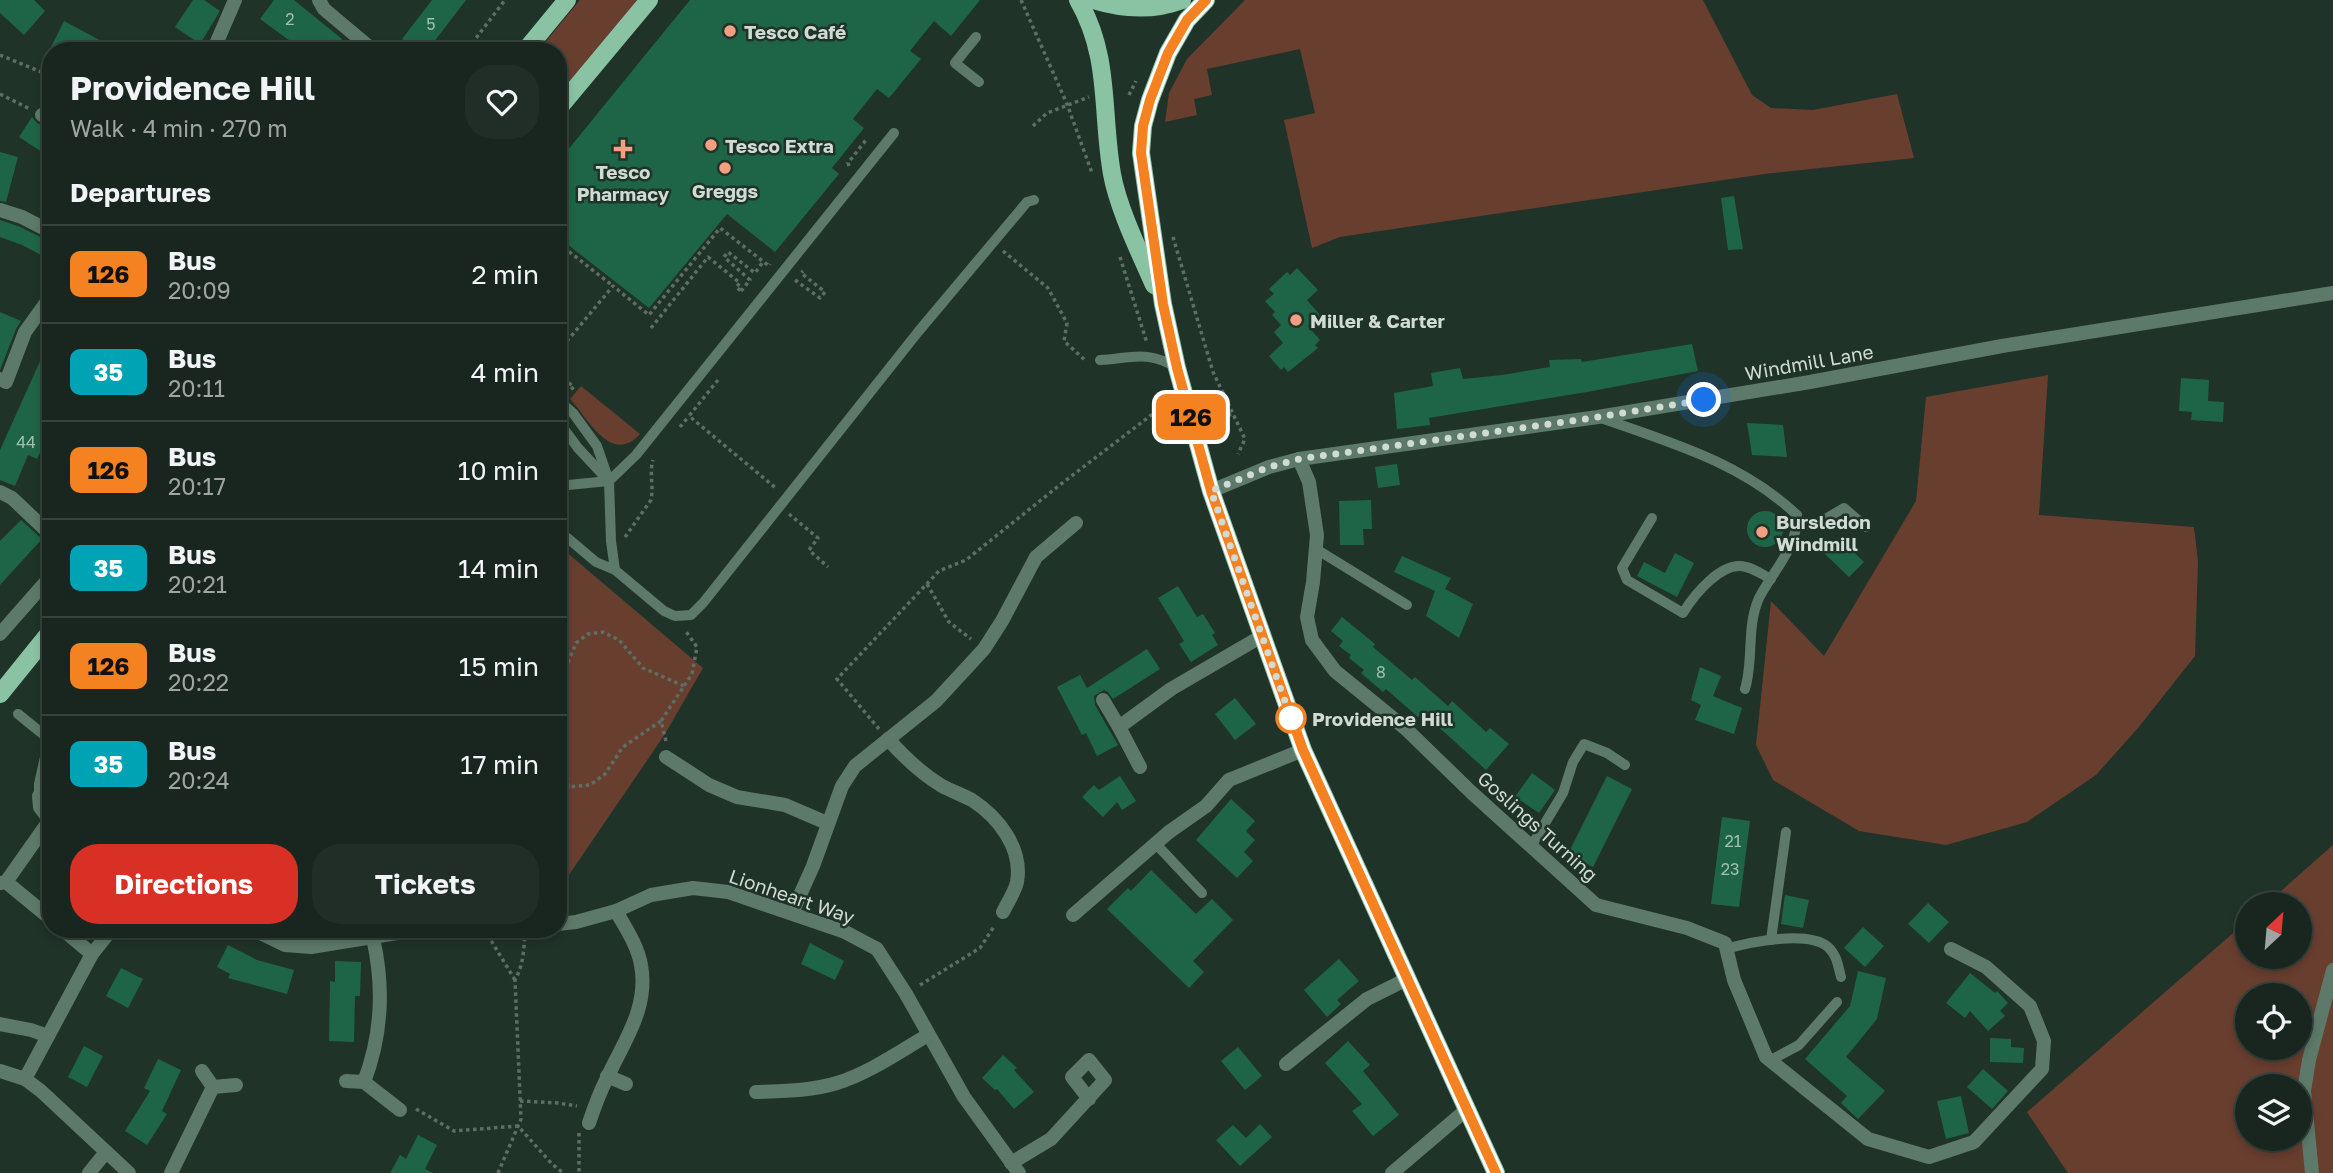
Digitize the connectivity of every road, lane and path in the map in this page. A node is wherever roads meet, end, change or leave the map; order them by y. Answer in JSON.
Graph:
{"nodes":[{"id":1,"x":235,"y":0,"type":"edge"},
{"id":2,"x":318,"y":0,"type":"edge"},
{"id":3,"x":505,"y":0,"type":"edge"},
{"id":4,"x":567,"y":0,"type":"edge"},
{"id":5,"x":649,"y":0,"type":"edge"},
{"id":6,"x":1021,"y":0,"type":"edge"},
{"id":7,"x":1078,"y":0,"type":"edge"},
{"id":8,"x":1093,"y":0,"type":"edge"},
{"id":9,"x":1182,"y":0,"type":"edge"},
{"id":10,"x":1206,"y":0,"type":"edge"},
{"id":11,"x":976,"y":37,"type":"dead end"},
{"id":12,"x":216,"y":42,"type":"edge"},
{"id":13,"x":363,"y":42,"type":"edge"},
{"id":14,"x":473,"y":42,"type":"edge"},
{"id":15,"x":532,"y":42,"type":"edge"},
{"id":16,"x":0,"y":55,"type":"edge"},
{"id":17,"x":42,"y":72,"type":"edge"},
{"id":18,"x":979,"y":82,"type":"dead end"},
{"id":19,"x":0,"y":94,"type":"edge"},
{"id":20,"x":1094,"y":97,"type":"dead end"},
{"id":21,"x":567,"y":98,"type":"edge"},
{"id":22,"x":1067,"y":104,"type":"junction"},
{"id":23,"x":42,"y":115,"type":"edge"},
{"id":24,"x":1033,"y":126,"type":"dead end"},
{"id":25,"x":894,"y":132,"type":"dead end"},
{"id":26,"x":1034,"y":200,"type":"dead end"},
{"id":27,"x":0,"y":210,"type":"edge"},
{"id":28,"x":42,"y":228,"type":"edge"},
{"id":29,"x":1172,"y":234,"type":"dead end"},
{"id":30,"x":992,"y":243,"type":"junction"},
{"id":31,"x":567,"y":250,"type":"edge"},
{"id":32,"x":797,"y":254,"type":"junction"},
{"id":33,"x":612,"y":286,"type":"junction"},
{"id":34,"x":788,"y":289,"type":"dead end"},
{"id":35,"x":2333,"y":293,"type":"edge"},
{"id":36,"x":1163,"y":304,"type":"junction"},
{"id":37,"x":42,"y":308,"type":"edge"},
{"id":38,"x":651,"y":328,"type":"dead end"},
{"id":39,"x":567,"y":341,"type":"edge"},
{"id":40,"x":1095,"y":362,"type":"joint"},
{"id":41,"x":1177,"y":368,"type":"junction"},
{"id":42,"x":722,"y":375,"type":"dead end"},
{"id":43,"x":0,"y":379,"type":"edge"},
{"id":44,"x":567,"y":381,"type":"edge"},
{"id":45,"x":567,"y":390,"type":"edge"},
{"id":46,"x":1167,"y":403,"type":"dead end"},
{"id":47,"x":567,"y":408,"type":"edge"},
{"id":48,"x":1233,"y":414,"type":"junction"},
{"id":49,"x":689,"y":416,"type":"junction"},
{"id":50,"x":1598,"y":417,"type":"junction"},
{"id":51,"x":1207,"y":422,"type":"dead end"},
{"id":52,"x":567,"y":433,"type":"edge"},
{"id":53,"x":673,"y":434,"type":"dead end"},
{"id":54,"x":1238,"y":454,"type":"dead end"},
{"id":55,"x":654,"y":456,"type":"dead end"},
{"id":56,"x":1299,"y":459,"type":"junction"},
{"id":57,"x":609,"y":481,"type":"junction"},
{"id":58,"x":567,"y":485,"type":"edge"},
{"id":59,"x":1211,"y":491,"type":"junction"},
{"id":60,"x":0,"y":492,"type":"edge"},
{"id":61,"x":780,"y":506,"type":"junction"},
{"id":62,"x":1652,"y":517,"type":"dead end"},
{"id":63,"x":1076,"y":523,"type":"dead end"},
{"id":64,"x":42,"y":527,"type":"edge"},
{"id":65,"x":1797,"y":527,"type":"junction"},
{"id":66,"x":1866,"y":527,"type":"dead end"},
{"id":67,"x":567,"y":538,"type":"edge"},
{"id":68,"x":611,"y":541,"type":"junction"},
{"id":69,"x":1316,"y":549,"type":"junction"},
{"id":70,"x":828,"y":567,"type":"dead end"},
{"id":71,"x":615,"y":570,"type":"junction"},
{"id":72,"x":1771,"y":579,"type":"junction"},
{"id":73,"x":927,"y":584,"type":"junction"},
{"id":74,"x":42,"y":586,"type":"edge"},
{"id":75,"x":1407,"y":605,"type":"dead end"},
{"id":76,"x":0,"y":634,"type":"edge"},
{"id":77,"x":1262,"y":636,"type":"junction"},
{"id":78,"x":42,"y":642,"type":"edge"},
{"id":79,"x":697,"y":647,"type":"dead end"},
{"id":80,"x":984,"y":649,"type":"junction"},
{"id":81,"x":567,"y":665,"type":"edge"},
{"id":82,"x":684,"y":686,"type":"junction"},
{"id":83,"x":1745,"y":689,"type":"dead end"},
{"id":84,"x":0,"y":694,"type":"edge"},
{"id":85,"x":1103,"y":700,"type":"dead end"},
{"id":86,"x":18,"y":714,"type":"dead end"},
{"id":87,"x":661,"y":721,"type":"junction"},
{"id":88,"x":1119,"y":727,"type":"junction"},
{"id":89,"x":42,"y":733,"type":"edge"},
{"id":90,"x":888,"y":739,"type":"junction"},
{"id":91,"x":1303,"y":750,"type":"junction"},
{"id":92,"x":666,"y":757,"type":"joint"},
{"id":93,"x":1625,"y":765,"type":"dead end"},
{"id":94,"x":1140,"y":767,"type":"dead end"},
{"id":95,"x":42,"y":768,"type":"edge"},
{"id":96,"x":567,"y":774,"type":"edge"},
{"id":97,"x":568,"y":787,"type":"junction"},
{"id":98,"x":567,"y":791,"type":"edge"},
{"id":99,"x":39,"y":796,"type":"joint"},
{"id":100,"x":42,"y":810,"type":"edge"},
{"id":101,"x":827,"y":823,"type":"junction"},
{"id":102,"x":42,"y":832,"type":"edge"},
{"id":103,"x":1786,"y":832,"type":"dead end"},
{"id":104,"x":1156,"y":844,"type":"junction"},
{"id":105,"x":1532,"y":845,"type":"junction"},
{"id":106,"x":3,"y":882,"type":"edge"},
{"id":107,"x":1202,"y":893,"type":"dead end"},
{"id":108,"x":616,"y":911,"type":"junction"},
{"id":109,"x":42,"y":912,"type":"edge"},
{"id":110,"x":1003,"y":912,"type":"joint"},
{"id":111,"x":792,"y":913,"type":"junction"},
{"id":112,"x":1073,"y":915,"type":"dead end"},
{"id":113,"x":567,"y":923,"type":"edge"},
{"id":114,"x":73,"y":938,"type":"edge"},
{"id":115,"x":105,"y":938,"type":"edge"},
{"id":116,"x":271,"y":938,"type":"edge"},
{"id":117,"x":373,"y":938,"type":"joint"},
{"id":118,"x":489,"y":938,"type":"edge"},
{"id":119,"x":525,"y":938,"type":"edge"},
{"id":120,"x":1771,"y":940,"type":"junction"},
{"id":121,"x":1726,"y":949,"type":"junction"},
{"id":122,"x":1951,"y":949,"type":"dead end"},
{"id":123,"x":92,"y":954,"type":"junction"},
{"id":124,"x":2333,"y":970,"type":"edge"},
{"id":125,"x":1841,"y":977,"type":"dead end"},
{"id":126,"x":1407,"y":979,"type":"junction"},
{"id":127,"x":515,"y":980,"type":"junction"},
{"id":128,"x":906,"y":994,"type":"junction"},
{"id":129,"x":1837,"y":1002,"type":"dead end"},
{"id":130,"x":0,"y":1024,"type":"edge"},
{"id":131,"x":928,"y":1035,"type":"junction"},
{"id":132,"x":48,"y":1036,"type":"junction"},
{"id":133,"x":1771,"y":1060,"type":"junction"},
{"id":134,"x":1286,"y":1064,"type":"dead end"},
{"id":135,"x":0,"y":1071,"type":"edge"},
{"id":136,"x":202,"y":1071,"type":"dead end"},
{"id":137,"x":607,"y":1076,"type":"junction"},
{"id":138,"x":25,"y":1079,"type":"junction"},
{"id":139,"x":346,"y":1081,"type":"dead end"},
{"id":140,"x":364,"y":1082,"type":"junction"},
{"id":141,"x":626,"y":1084,"type":"dead end"},
{"id":142,"x":236,"y":1085,"type":"dead end"},
{"id":143,"x":212,"y":1087,"type":"junction"},
{"id":144,"x":756,"y":1092,"type":"dead end"},
{"id":145,"x":1089,"y":1099,"type":"dead end"},
{"id":146,"x":520,"y":1101,"type":"junction"},
{"id":147,"x":400,"y":1110,"type":"joint"},
{"id":148,"x":1466,"y":1110,"type":"junction"},
{"id":149,"x":588,"y":1114,"type":"junction"},
{"id":150,"x":518,"y":1126,"type":"junction"},
{"id":151,"x":105,"y":1153,"type":"junction"},
{"id":152,"x":1015,"y":1168,"type":"edge"},
{"id":153,"x":89,"y":1173,"type":"edge"},
{"id":154,"x":129,"y":1173,"type":"edge"},
{"id":155,"x":170,"y":1173,"type":"edge"},
{"id":156,"x":498,"y":1173,"type":"edge"},
{"id":157,"x":563,"y":1173,"type":"edge"},
{"id":158,"x":579,"y":1173,"type":"edge"},
{"id":159,"x":1392,"y":1173,"type":"edge"},
{"id":160,"x":1496,"y":1173,"type":"edge"},
{"id":161,"x":2312,"y":1173,"type":"edge"}],
"edges":[{"from":1,"to":12,"type":"street"},
{"from":2,"to":13,"type":"street"},
{"from":3,"to":14,"type":"path"},
{"from":4,"to":15,"type":"main road"},
{"from":5,"to":21,"type":"main road"},
{"from":6,"to":22,"type":"path"},
{"from":7,"to":36,"type":"main road"},
{"from":8,"to":9,"type":"main road"},
{"from":10,"to":36,"type":"main road"},
{"from":11,"to":18,"type":"lane"},
{"from":16,"to":17,"type":"path"},
{"from":19,"to":23,"type":"path"},
{"from":20,"to":22,"type":"path"},
{"from":22,"to":24,"type":"path"},
{"from":25,"to":32,"type":"lane"},
{"from":26,"to":30,"type":"lane"},
{"from":27,"to":28,"type":"street"},
{"from":29,"to":48,"type":"path"},
{"from":30,"to":40,"type":"path"},
{"from":30,"to":61,"type":"lane"},
{"from":31,"to":33,"type":"path"},
{"from":32,"to":34,"type":"path"},
{"from":32,"to":57,"type":"lane"},
{"from":33,"to":38,"type":"path"},
{"from":33,"to":39,"type":"path"},
{"from":35,"to":50,"type":"street","name":"Windmill Lane"},
{"from":36,"to":41,"type":"main road"},
{"from":37,"to":43,"type":"street"},
{"from":40,"to":41,"type":"lane"},
{"from":41,"to":59,"type":"main road"},
{"from":42,"to":49,"type":"path"},
{"from":44,"to":45,"type":"path"},
{"from":46,"to":73,"type":"path"},
{"from":47,"to":57,"type":"lane"},
{"from":48,"to":51,"type":"path"},
{"from":48,"to":54,"type":"path"},
{"from":49,"to":53,"type":"path"},
{"from":49,"to":61,"type":"path"},
{"from":50,"to":56,"type":"street","name":"Windmill Lane"},
{"from":50,"to":65,"type":"lane"},
{"from":52,"to":57,"type":"lane"},
{"from":55,"to":68,"type":"path"},
{"from":56,"to":59,"type":"street","name":"Windmill Lane"},
{"from":56,"to":69,"type":"street","name":"Goslings Turning"},
{"from":57,"to":58,"type":"lane"},
{"from":57,"to":68,"type":"lane"},
{"from":59,"to":77,"type":"main road"},
{"from":60,"to":64,"type":"street"},
{"from":61,"to":70,"type":"path"},
{"from":61,"to":71,"type":"lane"},
{"from":62,"to":72,"type":"lane"},
{"from":63,"to":80,"type":"street"},
{"from":65,"to":66,"type":"lane"},
{"from":65,"to":72,"type":"lane"},
{"from":67,"to":71,"type":"lane"},
{"from":68,"to":71,"type":"lane"},
{"from":69,"to":75,"type":"lane"},
{"from":69,"to":105,"type":"street","name":"Goslings Turning"},
{"from":72,"to":83,"type":"lane"},
{"from":73,"to":80,"type":"path"},
{"from":73,"to":90,"type":"path"},
{"from":74,"to":76,"type":"street"},
{"from":77,"to":88,"type":"street"},
{"from":77,"to":91,"type":"main road"},
{"from":78,"to":84,"type":"main road"},
{"from":79,"to":82,"type":"path"},
{"from":80,"to":90,"type":"street"},
{"from":81,"to":82,"type":"path"},
{"from":82,"to":87,"type":"path"},
{"from":85,"to":88,"type":"street"},
{"from":86,"to":89,"type":"lane"},
{"from":87,"to":92,"type":"path"},
{"from":87,"to":97,"type":"path"},
{"from":88,"to":94,"type":"street"},
{"from":90,"to":101,"type":"street"},
{"from":90,"to":110,"type":"street"},
{"from":91,"to":104,"type":"street"},
{"from":91,"to":126,"type":"main road"},
{"from":92,"to":101,"type":"street"},
{"from":93,"to":105,"type":"lane"},
{"from":95,"to":99,"type":"lane"},
{"from":96,"to":97,"type":"path"},
{"from":97,"to":98,"type":"path"},
{"from":99,"to":100,"type":"street"},
{"from":101,"to":111,"type":"street"},
{"from":102,"to":106,"type":"street"},
{"from":103,"to":120,"type":"lane"},
{"from":104,"to":107,"type":"lane"},
{"from":104,"to":112,"type":"street"},
{"from":105,"to":121,"type":"street","name":"Goslings Turning"},
{"from":106,"to":109,"type":"street"},
{"from":108,"to":111,"type":"street","name":"Lionheart Way"},
{"from":108,"to":113,"type":"street","name":"Lionheart Way"},
{"from":108,"to":137,"type":"street"},
{"from":110,"to":128,"type":"path"},
{"from":111,"to":128,"type":"street","name":"Lionheart Way"},
{"from":114,"to":123,"type":"street"},
{"from":115,"to":123,"type":"street"},
{"from":116,"to":117,"type":"street"},
{"from":117,"to":140,"type":"street"},
{"from":118,"to":127,"type":"path"},
{"from":119,"to":127,"type":"path"},
{"from":120,"to":121,"type":"lane"},
{"from":120,"to":125,"type":"lane"},
{"from":121,"to":133,"type":"street"},
{"from":122,"to":133,"type":"street"},
{"from":123,"to":132,"type":"street"},
{"from":124,"to":161,"type":"street"},
{"from":126,"to":134,"type":"street"},
{"from":126,"to":148,"type":"main road"},
{"from":127,"to":146,"type":"path"},
{"from":128,"to":131,"type":"street","name":"Lionheart Way"},
{"from":129,"to":133,"type":"lane"},
{"from":130,"to":132,"type":"street"},
{"from":131,"to":144,"type":"street"},
{"from":131,"to":152,"type":"street","name":"Lionheart Way"},
{"from":132,"to":138,"type":"street"},
{"from":135,"to":138,"type":"street"},
{"from":136,"to":143,"type":"street"},
{"from":137,"to":141,"type":"street"},
{"from":137,"to":149,"type":"street"},
{"from":138,"to":151,"type":"street"},
{"from":139,"to":140,"type":"street"},
{"from":140,"to":147,"type":"street"},
{"from":142,"to":143,"type":"street"},
{"from":143,"to":155,"type":"street"},
{"from":145,"to":152,"type":"street"},
{"from":146,"to":149,"type":"path"},
{"from":146,"to":150,"type":"path"},
{"from":147,"to":150,"type":"path"},
{"from":148,"to":159,"type":"street"},
{"from":148,"to":160,"type":"main road"},
{"from":149,"to":158,"type":"path"},
{"from":150,"to":156,"type":"path"},
{"from":150,"to":157,"type":"path"},
{"from":151,"to":153,"type":"street"},
{"from":151,"to":154,"type":"street"}]}
